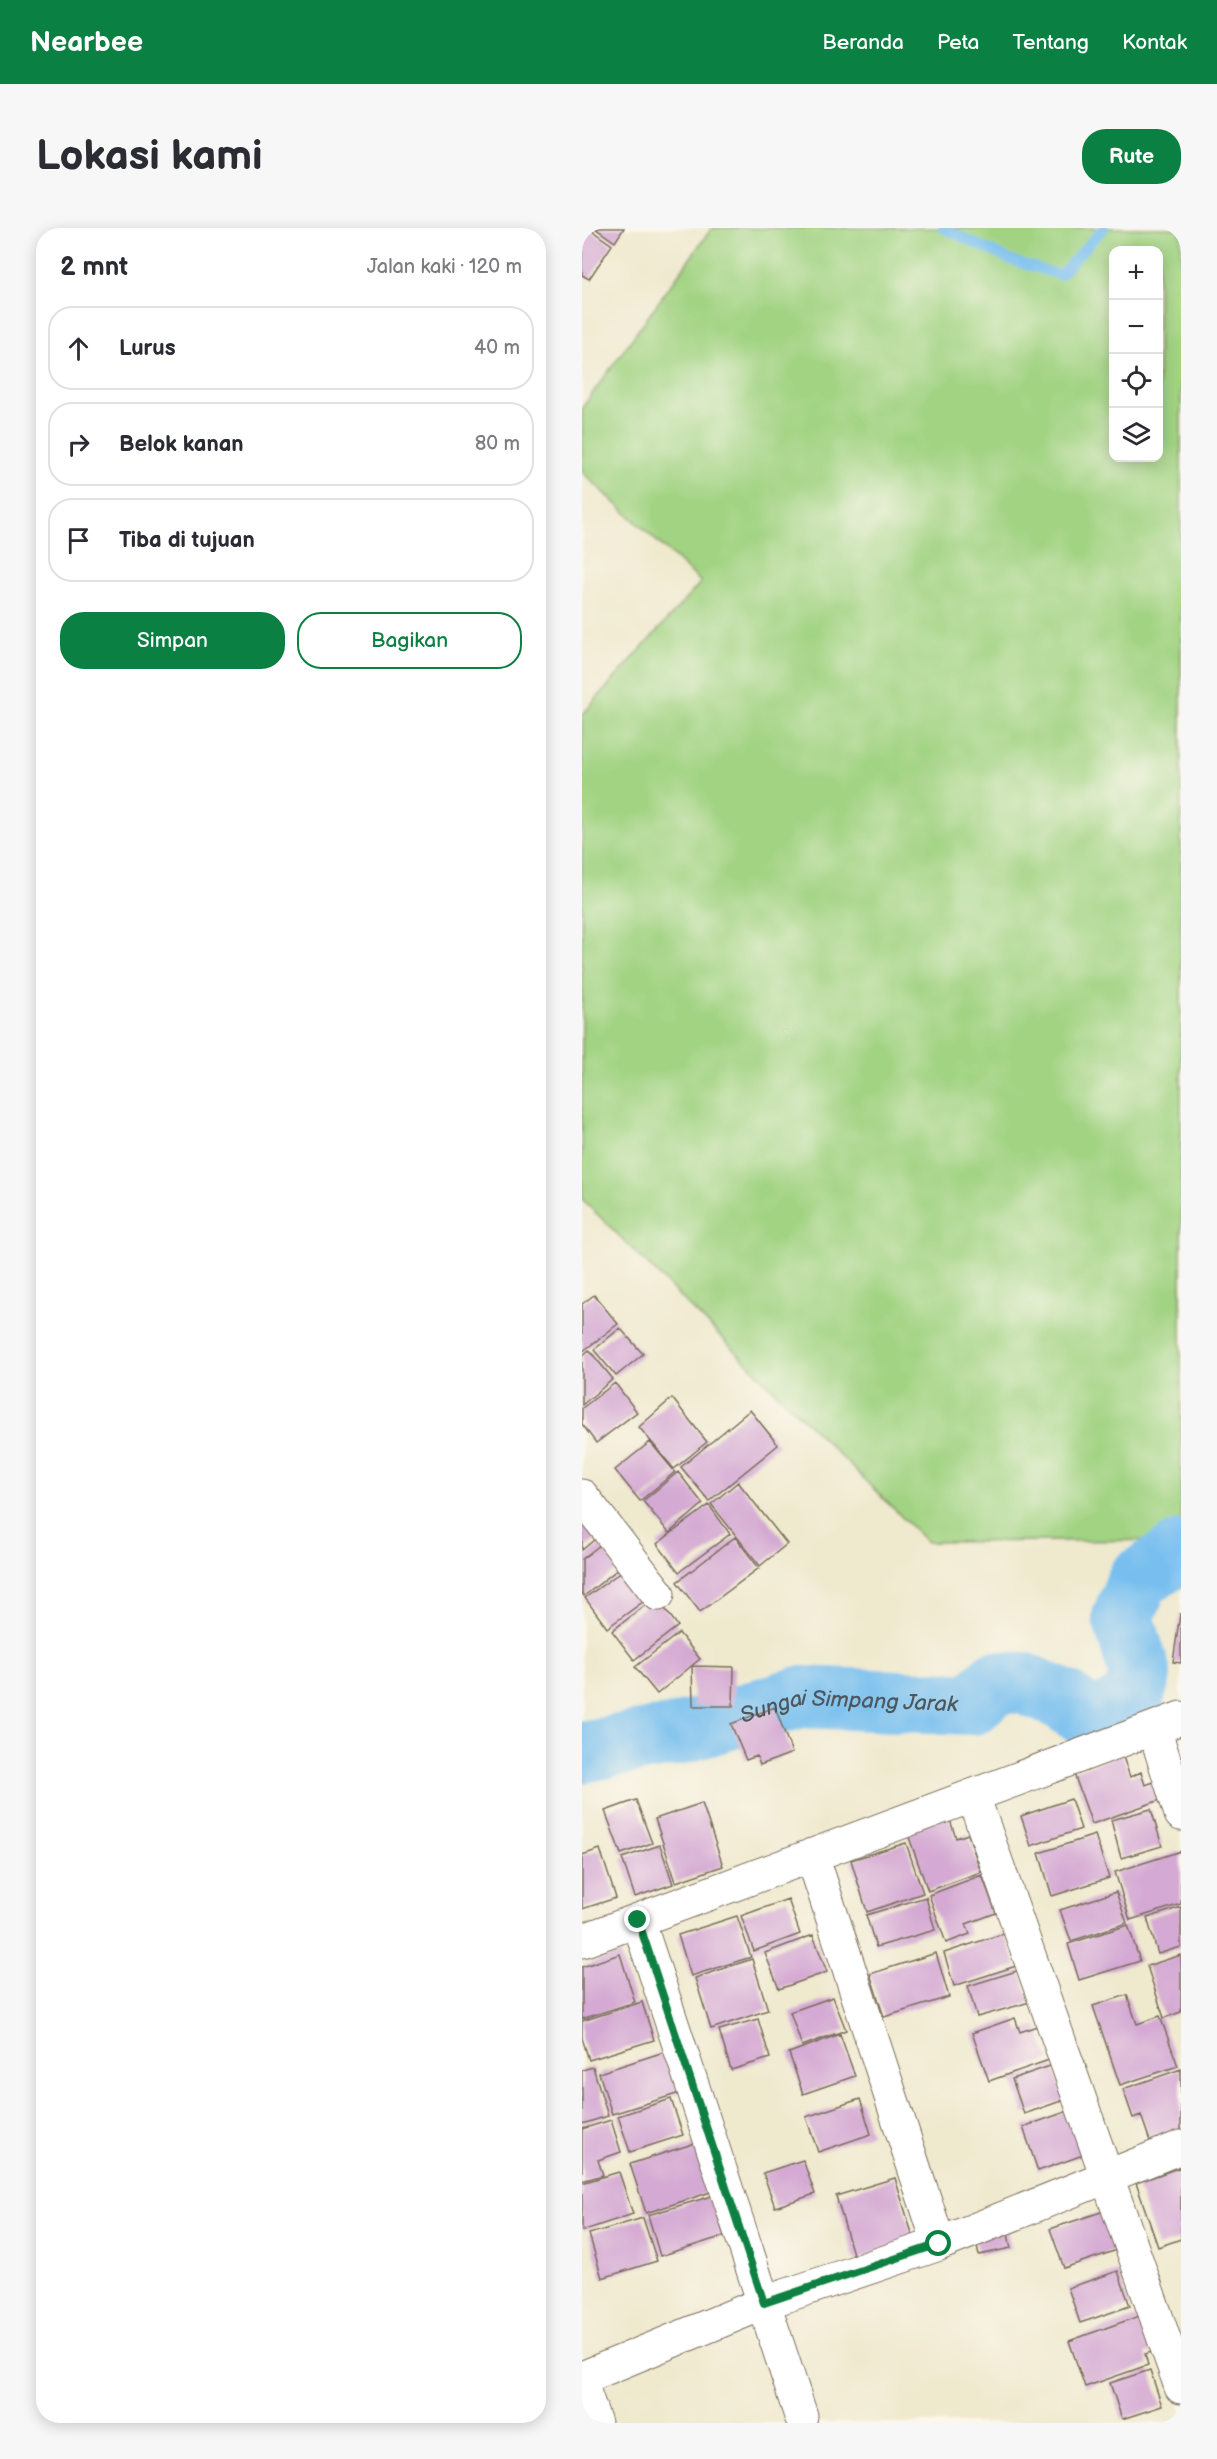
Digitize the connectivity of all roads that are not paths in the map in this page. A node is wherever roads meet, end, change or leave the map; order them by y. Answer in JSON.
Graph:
{"nodes":[{"id":1,"x":582,"y":1496,"type":"edge"},
{"id":2,"x":658,"y":1594,"type":"dead end"},
{"id":3,"x":1168,"y":1723,"type":"edge"},
{"id":4,"x":973,"y":1796,"type":"junction"},
{"id":5,"x":1181,"y":1814,"type":"edge"},
{"id":6,"x":812,"y":1856,"type":"junction"},
{"id":7,"x":638,"y":1920,"type":"junction"},
{"id":8,"x":582,"y":1941,"type":"edge"},
{"id":9,"x":1181,"y":2147,"type":"edge"},
{"id":10,"x":1105,"y":2176,"type":"junction"},
{"id":11,"x":939,"y":2244,"type":"junction"},
{"id":12,"x":764,"y":2303,"type":"junction"},
{"id":13,"x":582,"y":2378,"type":"edge"},
{"id":14,"x":582,"y":2386,"type":"edge"},
{"id":15,"x":1181,"y":2387,"type":"edge"},
{"id":16,"x":801,"y":2416,"type":"dead end"},
{"id":17,"x":594,"y":2423,"type":"edge"}],
"edges":[{"from":1,"to":2,"type":"street"},
{"from":3,"to":4,"type":"street"},
{"from":3,"to":5,"type":"street"},
{"from":4,"to":6,"type":"street"},
{"from":4,"to":10,"type":"street"},
{"from":6,"to":7,"type":"street"},
{"from":6,"to":11,"type":"street"},
{"from":7,"to":8,"type":"street"},
{"from":7,"to":12,"type":"street"},
{"from":9,"to":10,"type":"street"},
{"from":10,"to":11,"type":"street"},
{"from":10,"to":15,"type":"street"},
{"from":11,"to":12,"type":"street"},
{"from":12,"to":13,"type":"street"},
{"from":12,"to":16,"type":"street"},
{"from":14,"to":17,"type":"street"}]}
